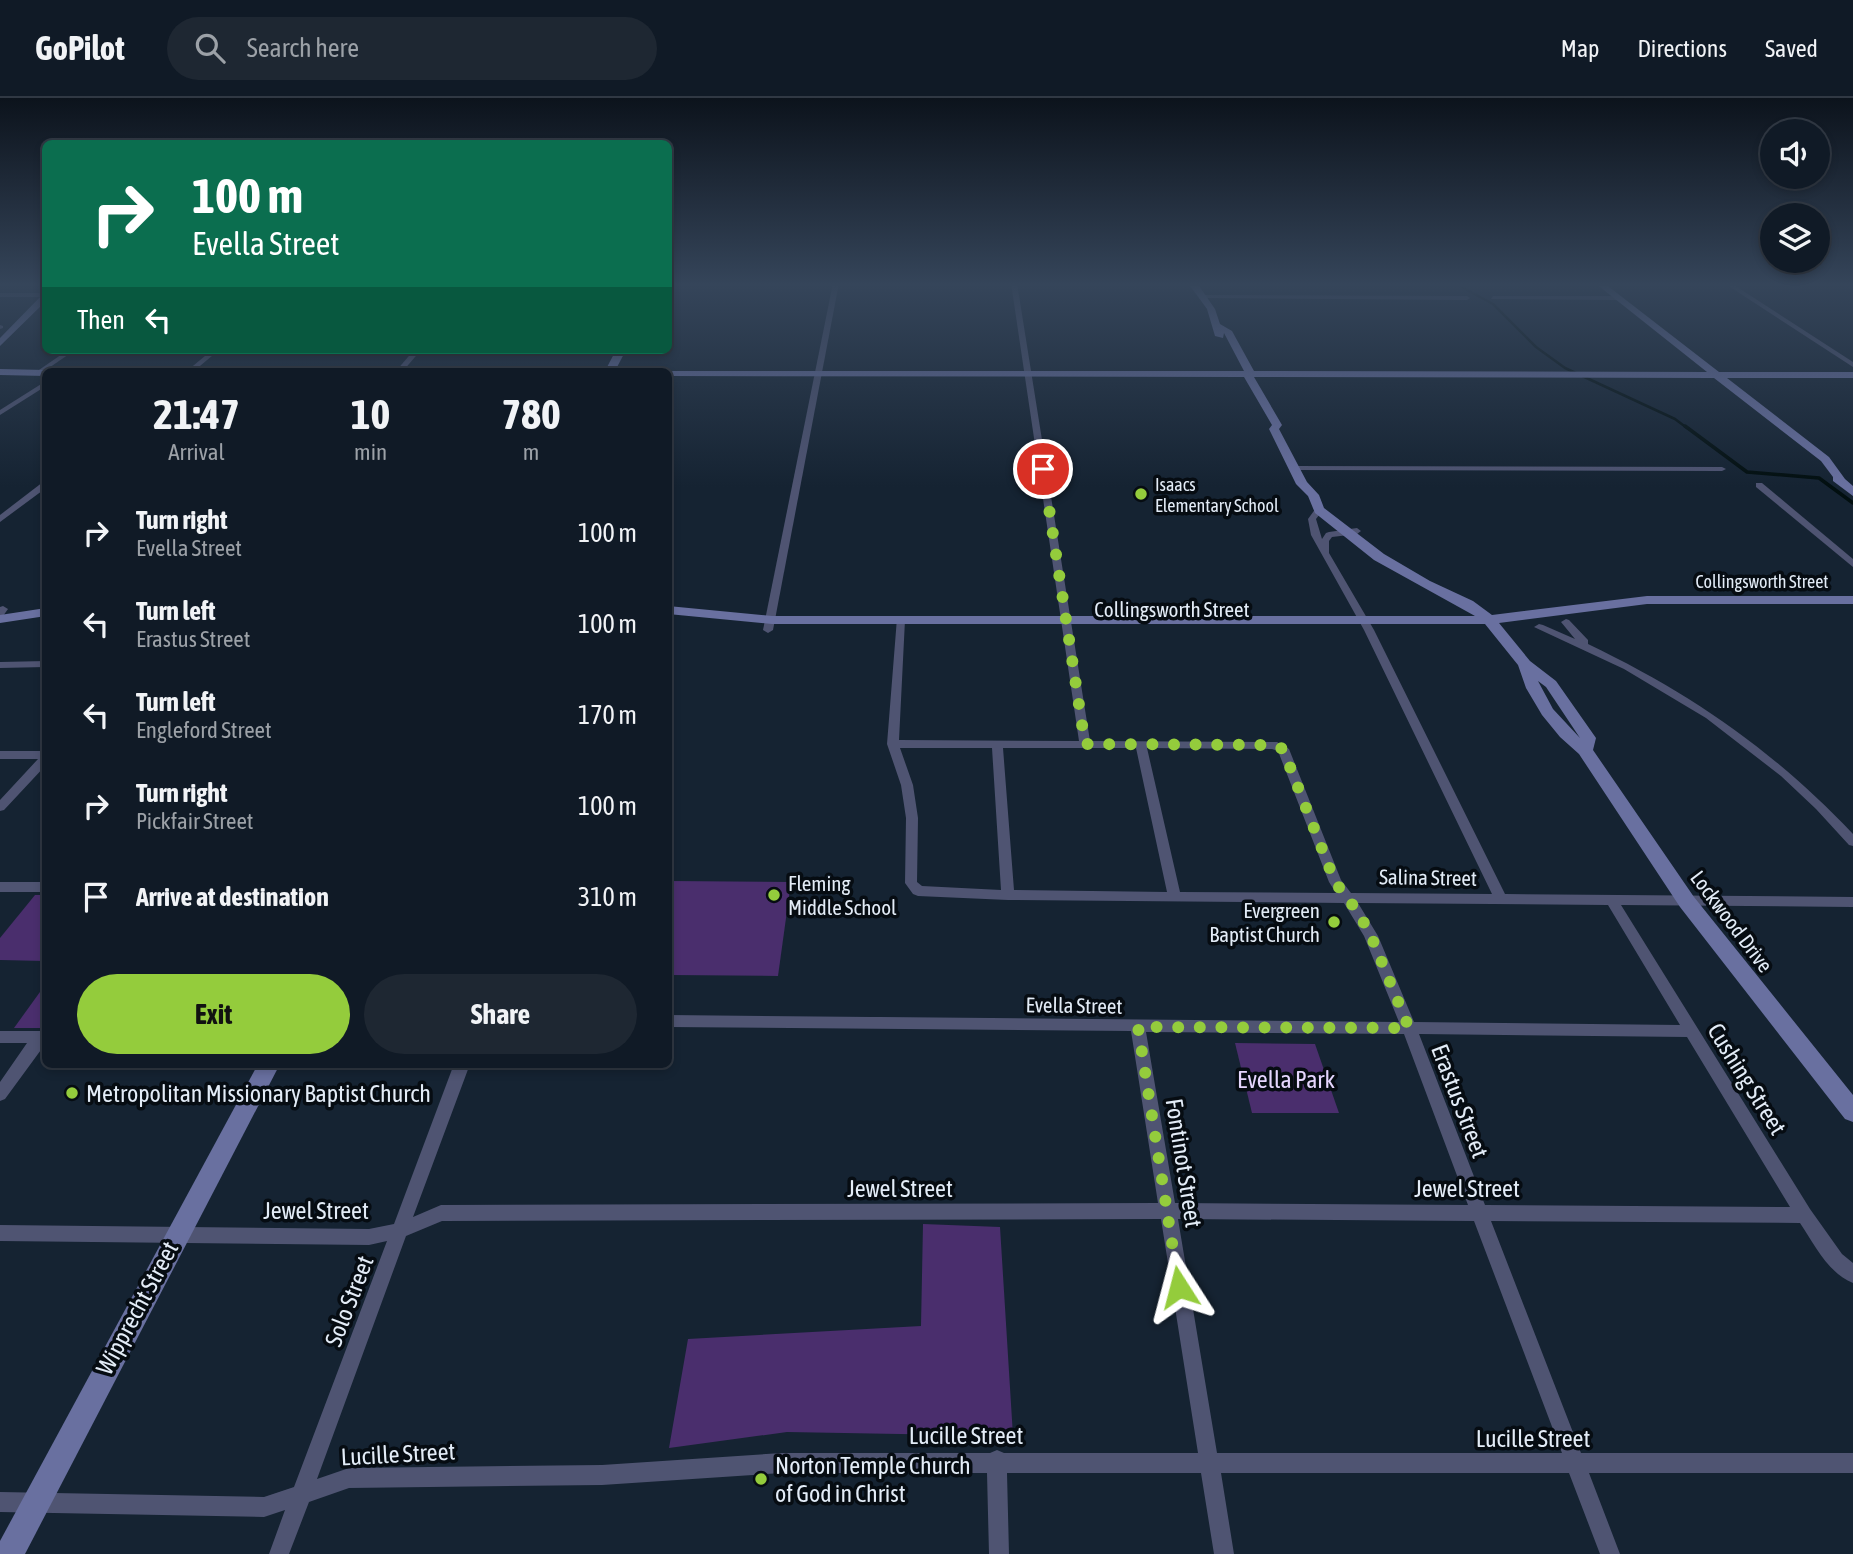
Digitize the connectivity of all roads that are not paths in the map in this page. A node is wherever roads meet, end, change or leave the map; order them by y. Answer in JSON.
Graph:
{"nodes":[{"id":1,"x":824,"y":351,"type":"edge"},
{"id":2,"x":1026,"y":351,"type":"edge"},
{"id":3,"x":1239,"y":351,"type":"edge"},
{"id":4,"x":1686,"y":351,"type":"edge"},
{"id":5,"x":1831,"y":351,"type":"edge"},
{"id":6,"x":67,"y":354,"type":"edge"},
{"id":7,"x":211,"y":354,"type":"edge"},
{"id":8,"x":414,"y":354,"type":"edge"},
{"id":9,"x":1853,"y":365,"type":"edge"},
{"id":10,"x":49,"y":368,"type":"edge"},
{"id":11,"x":194,"y":368,"type":"edge"},
{"id":12,"x":402,"y":368,"type":"edge"},
{"id":13,"x":0,"y":372,"type":"edge"},
{"id":14,"x":42,"y":373,"type":"edge"},
{"id":15,"x":672,"y":373,"type":"edge"},
{"id":16,"x":820,"y":373,"type":"junction"},
{"id":17,"x":1030,"y":373,"type":"junction"},
{"id":18,"x":1247,"y":374,"type":"junction"},
{"id":19,"x":1716,"y":375,"type":"junction"},
{"id":20,"x":1853,"y":375,"type":"edge"},
{"id":21,"x":42,"y":386,"type":"edge"},
{"id":22,"x":0,"y":414,"type":"edge"},
{"id":23,"x":1294,"y":468,"type":"junction"},
{"id":24,"x":1722,"y":469,"type":"dead end"},
{"id":25,"x":1759,"y":485,"type":"dead end"},
{"id":26,"x":42,"y":487,"type":"edge"},
{"id":27,"x":1853,"y":492,"type":"edge"},
{"id":28,"x":1317,"y":504,"type":"junction"},
{"id":29,"x":0,"y":519,"type":"edge"},
{"id":30,"x":1348,"y":529,"type":"junction"},
{"id":31,"x":1315,"y":535,"type":"junction"},
{"id":32,"x":1326,"y":551,"type":"junction"},
{"id":33,"x":1853,"y":564,"type":"edge"},
{"id":34,"x":1672,"y":600,"type":"junction"},
{"id":35,"x":1853,"y":600,"type":"edge"},
{"id":36,"x":42,"y":604,"type":"edge"},
{"id":37,"x":672,"y":611,"type":"edge"},
{"id":38,"x":42,"y":612,"type":"edge"},
{"id":39,"x":1,"y":613,"type":"edge"},
{"id":40,"x":672,"y":621,"type":"edge"},
{"id":41,"x":1566,"y":622,"type":"junction"},
{"id":42,"x":770,"y":625,"type":"junction"},
{"id":43,"x":899,"y":625,"type":"junction"},
{"id":44,"x":1065,"y":625,"type":"junction"},
{"id":45,"x":1367,"y":625,"type":"junction"},
{"id":46,"x":1494,"y":625,"type":"junction"},
{"id":47,"x":1539,"y":627,"type":"junction"},
{"id":48,"x":1586,"y":645,"type":"junction"},
{"id":49,"x":42,"y":664,"type":"edge"},
{"id":50,"x":0,"y":665,"type":"edge"},
{"id":51,"x":893,"y":744,"type":"junction"},
{"id":52,"x":997,"y":744,"type":"junction"},
{"id":53,"x":1085,"y":744,"type":"junction"},
{"id":54,"x":1141,"y":745,"type":"junction"},
{"id":55,"x":0,"y":755,"type":"edge"},
{"id":56,"x":42,"y":756,"type":"edge"},
{"id":57,"x":42,"y":760,"type":"edge"},
{"id":58,"x":0,"y":807,"type":"edge"},
{"id":59,"x":1848,"y":831,"type":"edge"},
{"id":60,"x":1853,"y":842,"type":"edge"},
{"id":61,"x":0,"y":887,"type":"edge"},
{"id":62,"x":42,"y":887,"type":"edge"},
{"id":63,"x":1007,"y":895,"type":"junction"},
{"id":64,"x":1174,"y":896,"type":"junction"},
{"id":65,"x":1346,"y":897,"type":"junction"},
{"id":66,"x":1502,"y":899,"type":"junction"},
{"id":67,"x":1612,"y":901,"type":"junction"},
{"id":68,"x":1688,"y":902,"type":"junction"},
{"id":69,"x":1853,"y":902,"type":"edge"},
{"id":70,"x":672,"y":1021,"type":"edge"},
{"id":71,"x":1138,"y":1027,"type":"junction"},
{"id":72,"x":1409,"y":1028,"type":"junction"},
{"id":73,"x":1689,"y":1031,"type":"junction"},
{"id":74,"x":0,"y":1037,"type":"edge"},
{"id":75,"x":42,"y":1037,"type":"edge"},
{"id":76,"x":42,"y":1038,"type":"edge"},
{"id":77,"x":267,"y":1068,"type":"edge"},
{"id":78,"x":461,"y":1068,"type":"edge"},
{"id":79,"x":0,"y":1094,"type":"edge"},
{"id":80,"x":1853,"y":1112,"type":"edge"},
{"id":81,"x":1167,"y":1211,"type":"junction"},
{"id":82,"x":1479,"y":1212,"type":"junction"},
{"id":83,"x":1804,"y":1215,"type":"junction"},
{"id":84,"x":402,"y":1230,"type":"junction"},
{"id":85,"x":0,"y":1233,"type":"edge"},
{"id":86,"x":177,"y":1233,"type":"junction"},
{"id":87,"x":1853,"y":1275,"type":"edge"},
{"id":88,"x":996,"y":1460,"type":"junction"},
{"id":89,"x":1208,"y":1462,"type":"junction"},
{"id":90,"x":1853,"y":1463,"type":"edge"},
{"id":91,"x":1575,"y":1465,"type":"junction"},
{"id":92,"x":302,"y":1493,"type":"junction"},
{"id":93,"x":0,"y":1502,"type":"edge"},
{"id":94,"x":36,"y":1502,"type":"junction"},
{"id":95,"x":9,"y":1554,"type":"edge"},
{"id":96,"x":279,"y":1554,"type":"edge"},
{"id":97,"x":999,"y":1554,"type":"edge"},
{"id":98,"x":1224,"y":1554,"type":"edge"},
{"id":99,"x":1610,"y":1554,"type":"edge"}],
"edges":[{"from":1,"to":16,"type":"street"},
{"from":2,"to":17,"type":"street"},
{"from":3,"to":18,"type":"street","name":"Lockwood Drive"},
{"from":4,"to":19,"type":"street"},
{"from":5,"to":9,"type":"street"},
{"from":6,"to":10,"type":"street"},
{"from":7,"to":11,"type":"street"},
{"from":8,"to":12,"type":"street"},
{"from":13,"to":14,"type":"street"},
{"from":15,"to":16,"type":"street"},
{"from":16,"to":17,"type":"street"},
{"from":16,"to":42,"type":"street"},
{"from":17,"to":18,"type":"street"},
{"from":17,"to":44,"type":"street"},
{"from":18,"to":19,"type":"street"},
{"from":18,"to":23,"type":"street","name":"Lockwood Drive"},
{"from":19,"to":20,"type":"street"},
{"from":19,"to":27,"type":"street"},
{"from":21,"to":22,"type":"street"},
{"from":23,"to":24,"type":"street"},
{"from":23,"to":28,"type":"street","name":"Lockwood Drive"},
{"from":25,"to":33,"type":"street"},
{"from":26,"to":29,"type":"street"},
{"from":28,"to":30,"type":"street","name":"Lockwood Drive"},
{"from":28,"to":31,"type":"street"},
{"from":30,"to":31,"type":"street"},
{"from":30,"to":32,"type":"street"},
{"from":30,"to":46,"type":"street","name":"Lockwood Drive"},
{"from":31,"to":32,"type":"street"},
{"from":32,"to":45,"type":"street"},
{"from":34,"to":35,"type":"street","name":"Collingsworth Street"},
{"from":34,"to":41,"type":"street","name":"Collingsworth Street"},
{"from":34,"to":46,"type":"street","name":"Collingsworth Street"},
{"from":36,"to":39,"type":"street"},
{"from":37,"to":42,"type":"street","name":"Collingsworth Street"},
{"from":38,"to":39,"type":"street"},
{"from":40,"to":42,"type":"street","name":"Collingsworth Street"},
{"from":41,"to":47,"type":"street","name":"Collingsworth Street"},
{"from":41,"to":48,"type":"street"},
{"from":42,"to":43,"type":"street","name":"Collingsworth Street"},
{"from":43,"to":44,"type":"street","name":"Collingsworth Street"},
{"from":43,"to":51,"type":"street"},
{"from":44,"to":45,"type":"street","name":"Collingsworth Street"},
{"from":44,"to":53,"type":"street"},
{"from":45,"to":46,"type":"street","name":"Collingsworth Street"},
{"from":45,"to":66,"type":"street"},
{"from":46,"to":47,"type":"street","name":"Collingsworth Street"},
{"from":46,"to":68,"type":"street","name":"Lockwood Drive"},
{"from":47,"to":48,"type":"street"},
{"from":48,"to":59,"type":"street"},
{"from":49,"to":50,"type":"street"},
{"from":51,"to":52,"type":"street"},
{"from":51,"to":63,"type":"street","name":"Salina Street"},
{"from":52,"to":53,"type":"street"},
{"from":52,"to":63,"type":"street"},
{"from":53,"to":54,"type":"street"},
{"from":54,"to":64,"type":"street"},
{"from":54,"to":65,"type":"street","name":"Erastus Street"},
{"from":55,"to":56,"type":"street"},
{"from":57,"to":58,"type":"street"},
{"from":59,"to":60,"type":"street"},
{"from":61,"to":62,"type":"street"},
{"from":63,"to":64,"type":"street","name":"Salina Street"},
{"from":64,"to":65,"type":"street","name":"Salina Street"},
{"from":65,"to":66,"type":"street","name":"Salina Street"},
{"from":65,"to":72,"type":"street","name":"Erastus Street"},
{"from":66,"to":67,"type":"street","name":"Salina Street"},
{"from":67,"to":68,"type":"street","name":"Salina Street"},
{"from":67,"to":73,"type":"street","name":"Cushing Street"},
{"from":68,"to":69,"type":"street","name":"Salina Street"},
{"from":68,"to":80,"type":"street","name":"Lockwood Drive"},
{"from":70,"to":71,"type":"street","name":"Evella Street"},
{"from":71,"to":72,"type":"street","name":"Evella Street"},
{"from":71,"to":81,"type":"street","name":"Fontinot Street"},
{"from":72,"to":73,"type":"street","name":"Evella Street"},
{"from":72,"to":82,"type":"street","name":"Erastus Street"},
{"from":73,"to":83,"type":"street","name":"Cushing Street"},
{"from":74,"to":75,"type":"street"},
{"from":76,"to":79,"type":"street"},
{"from":77,"to":86,"type":"street","name":"Wipprecht Street"},
{"from":78,"to":84,"type":"street","name":"Solo Street"},
{"from":81,"to":82,"type":"street","name":"Jewel Street"},
{"from":81,"to":84,"type":"street","name":"Jewel Street"},
{"from":81,"to":89,"type":"street","name":"Fontinot Street"},
{"from":82,"to":83,"type":"street","name":"Jewel Street"},
{"from":82,"to":91,"type":"street","name":"Erastus Street"},
{"from":83,"to":87,"type":"street","name":"Cushing Street"},
{"from":84,"to":86,"type":"street","name":"Jewel Street"},
{"from":84,"to":92,"type":"street","name":"Solo Street"},
{"from":85,"to":86,"type":"street","name":"Jewel Street"},
{"from":86,"to":94,"type":"street","name":"Wipprecht Street"},
{"from":88,"to":89,"type":"street","name":"Lucille Street"},
{"from":88,"to":92,"type":"street","name":"Lucille Street"},
{"from":88,"to":97,"type":"street"},
{"from":89,"to":91,"type":"street","name":"Lucille Street"},
{"from":89,"to":98,"type":"street","name":"Fontinot Street"},
{"from":90,"to":91,"type":"street","name":"Lucille Street"},
{"from":91,"to":99,"type":"street","name":"Erastus Street"},
{"from":92,"to":94,"type":"street","name":"Lucille Street"},
{"from":92,"to":96,"type":"street","name":"Solo Street"},
{"from":93,"to":94,"type":"street","name":"Lucille Street"},
{"from":94,"to":95,"type":"street","name":"Wipprecht Street"}]}
